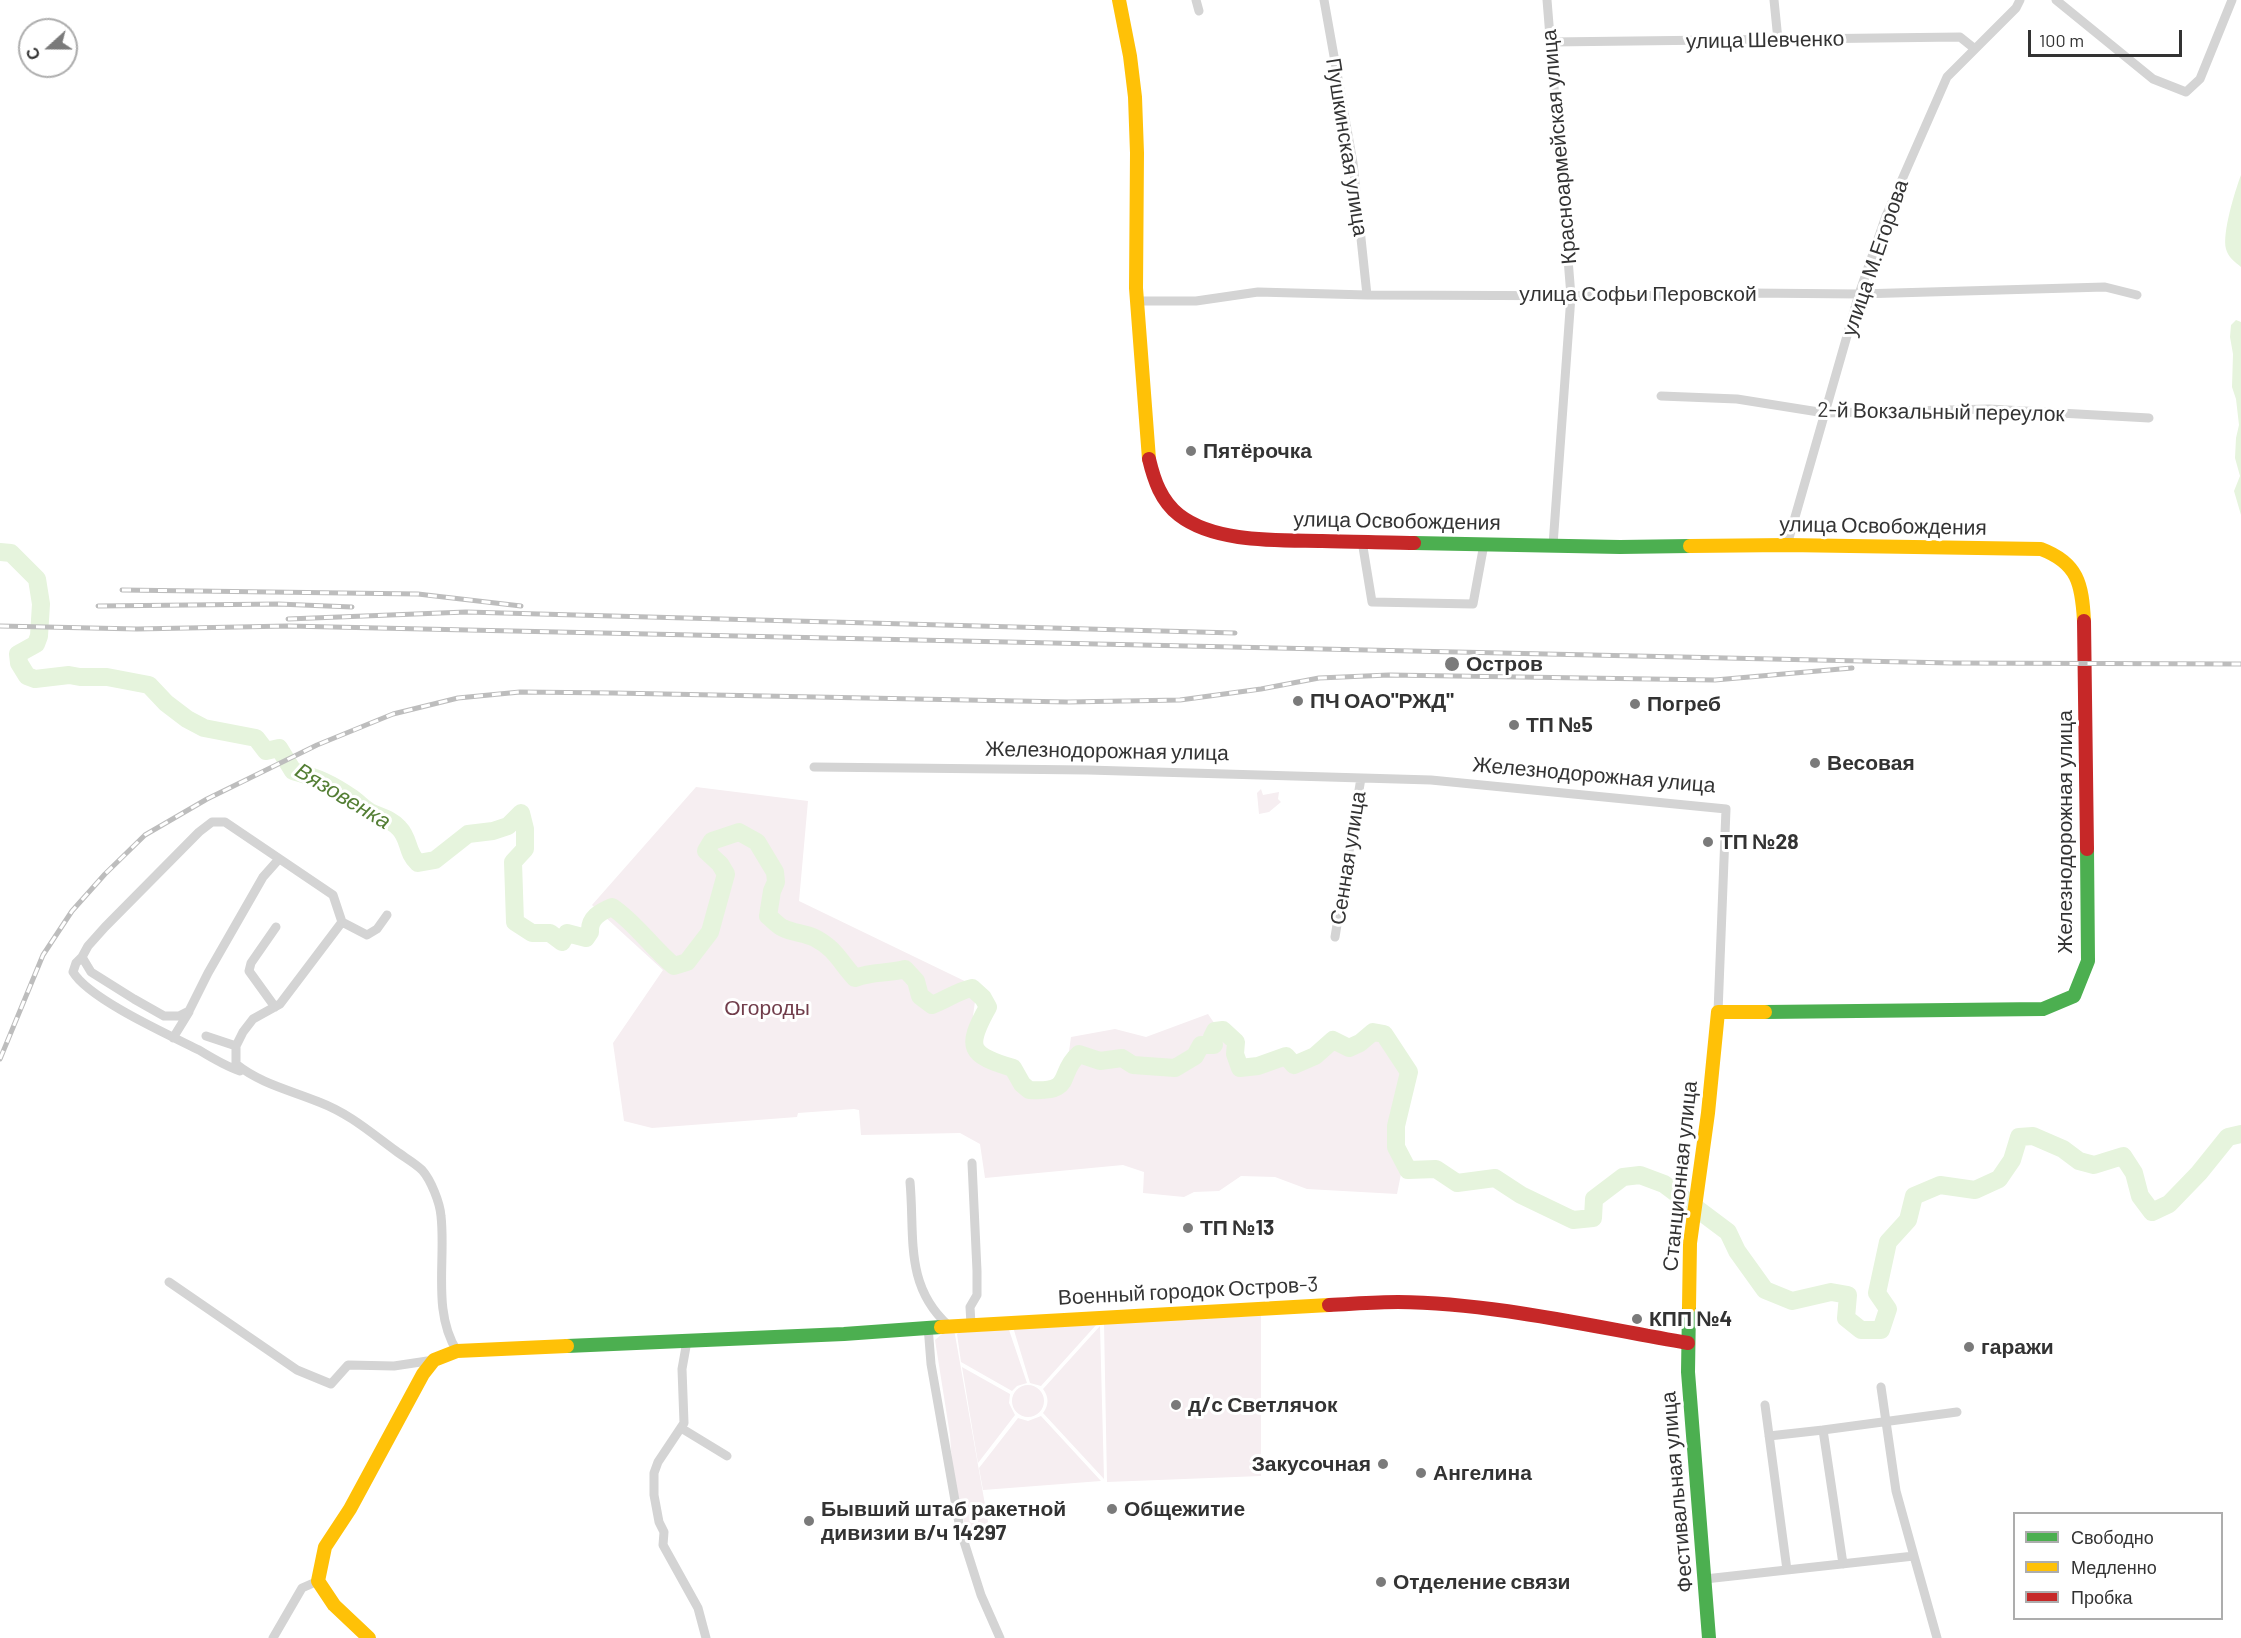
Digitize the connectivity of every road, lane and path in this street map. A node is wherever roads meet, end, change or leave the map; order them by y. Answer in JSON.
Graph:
{"nodes":[{"id":1,"x":1119,"y":0,"type":"edge"},
{"id":2,"x":1196,"y":0,"type":"edge"},
{"id":3,"x":1324,"y":0,"type":"edge"},
{"id":4,"x":1547,"y":0,"type":"edge"},
{"id":5,"x":1774,"y":0,"type":"edge"},
{"id":6,"x":2020,"y":0,"type":"edge"},
{"id":7,"x":2056,"y":0,"type":"edge"},
{"id":8,"x":2232,"y":0,"type":"edge"},
{"id":9,"x":2067,"y":3,"type":"edge"},
{"id":10,"x":1199,"y":11,"type":"dead end"},
{"id":11,"x":1778,"y":40,"type":"junction"},
{"id":12,"x":1551,"y":42,"type":"junction"},
{"id":13,"x":1975,"y":49,"type":"junction"},
{"id":14,"x":1859,"y":294,"type":"junction"},
{"id":15,"x":1367,"y":295,"type":"junction"},
{"id":16,"x":1571,"y":296,"type":"junction"},
{"id":17,"x":2137,"y":296,"type":"dead end"},
{"id":18,"x":1138,"y":301,"type":"junction"},
{"id":19,"x":1661,"y":396,"type":"dead end"},
{"id":20,"x":1825,"y":413,"type":"junction"},
{"id":21,"x":2149,"y":418,"type":"dead end"},
{"id":22,"x":1362,"y":541,"type":"junction"},
{"id":23,"x":1484,"y":544,"type":"junction"},
{"id":24,"x":1553,"y":545,"type":"junction"},
{"id":25,"x":1787,"y":545,"type":"junction"},
{"id":26,"x":2085,"y":666,"type":"joint"},
{"id":27,"x":814,"y":767,"type":"dead end"},
{"id":28,"x":1361,"y":778,"type":"junction"},
{"id":29,"x":279,"y":859,"type":"junction"},
{"id":30,"x":387,"y":915,"type":"dead end"},
{"id":31,"x":342,"y":922,"type":"junction"},
{"id":32,"x":276,"y":927,"type":"dead end"},
{"id":33,"x":1335,"y":937,"type":"dead end"},
{"id":34,"x":82,"y":957,"type":"junction"},
{"id":35,"x":275,"y":1007,"type":"junction"},
{"id":36,"x":189,"y":1011,"type":"junction"},
{"id":37,"x":1718,"y":1012,"type":"junction"},
{"id":38,"x":206,"y":1036,"type":"dead end"},
{"id":39,"x":173,"y":1038,"type":"junction"},
{"id":40,"x":236,"y":1046,"type":"junction"},
{"id":41,"x":248,"y":1074,"type":"junction"},
{"id":42,"x":972,"y":1162,"type":"dead end"},
{"id":43,"x":910,"y":1182,"type":"dead end"},
{"id":44,"x":170,"y":1282,"type":"dead end"},
{"id":45,"x":971,"y":1324,"type":"junction"},
{"id":46,"x":948,"y":1325,"type":"junction"},
{"id":47,"x":928,"y":1326,"type":"junction"},
{"id":48,"x":687,"y":1341,"type":"junction"},
{"id":49,"x":1688,"y":1343,"type":"junction"},
{"id":50,"x":457,"y":1351,"type":"junction"},
{"id":51,"x":434,"y":1360,"type":"junction"},
{"id":52,"x":1881,"y":1387,"type":"dead end"},
{"id":53,"x":1765,"y":1405,"type":"dead end"},
{"id":54,"x":1957,"y":1412,"type":"dead end"},
{"id":55,"x":1886,"y":1422,"type":"junction"},
{"id":56,"x":681,"y":1428,"type":"junction"},
{"id":57,"x":1823,"y":1430,"type":"junction"},
{"id":58,"x":1769,"y":1436,"type":"junction"},
{"id":59,"x":727,"y":1456,"type":"dead end"},
{"id":60,"x":1914,"y":1556,"type":"junction"},
{"id":61,"x":1843,"y":1564,"type":"junction"},
{"id":62,"x":1786,"y":1570,"type":"junction"},
{"id":63,"x":1705,"y":1579,"type":"junction"},
{"id":64,"x":318,"y":1581,"type":"junction"},
{"id":65,"x":273,"y":1638,"type":"edge"},
{"id":66,"x":369,"y":1638,"type":"edge"},
{"id":67,"x":705,"y":1638,"type":"edge"},
{"id":68,"x":1000,"y":1638,"type":"edge"},
{"id":69,"x":1708,"y":1638,"type":"edge"},
{"id":70,"x":1937,"y":1638,"type":"edge"}],
"edges":[{"from":1,"to":18,"type":"main road","name":"улица Освобождения"},
{"from":2,"to":10,"type":"street"},
{"from":3,"to":15,"type":"street","name":"Пушкинская улица"},
{"from":4,"to":12,"type":"street","name":"Красноармейская улица"},
{"from":5,"to":11,"type":"street"},
{"from":6,"to":13,"type":"street","name":"улица М.Егорова"},
{"from":7,"to":9,"type":"street"},
{"from":8,"to":9,"type":"street"},
{"from":11,"to":12,"type":"street","name":"улица Шевченко"},
{"from":11,"to":13,"type":"street","name":"улица Шевченко"},
{"from":12,"to":16,"type":"street","name":"Красноармейская улица"},
{"from":13,"to":14,"type":"street","name":"улица М.Егорова"},
{"from":14,"to":16,"type":"street","name":"улица Софьи Перовской"},
{"from":14,"to":17,"type":"street","name":"улица Софьи Перовской"},
{"from":14,"to":20,"type":"street","name":"улица М.Егорова"},
{"from":15,"to":16,"type":"street","name":"улица Софьи Перовской"},
{"from":15,"to":18,"type":"street","name":"улица Софьи Перовской"},
{"from":16,"to":24,"type":"street","name":"Красноармейская улица"},
{"from":18,"to":22,"type":"main road","name":"улица Освобождения"},
{"from":19,"to":20,"type":"street","name":"2-й Вокзальный переулок"},
{"from":20,"to":21,"type":"street","name":"2-й Вокзальный переулок"},
{"from":20,"to":25,"type":"street","name":"улица М.Егорова"},
{"from":22,"to":23,"type":"main road","name":"улица Освобождения"},
{"from":22,"to":23,"type":"street"},
{"from":23,"to":24,"type":"main road","name":"улица Освобождения"},
{"from":24,"to":25,"type":"main road","name":"улица Освобождения"},
{"from":25,"to":26,"type":"main road","name":"улица Освобождения"},
{"from":26,"to":37,"type":"main road","name":"Железнодорожная улица"},
{"from":27,"to":28,"type":"street","name":"Железнодорожная улица"},
{"from":28,"to":33,"type":"street","name":"Сенная улица"},
{"from":28,"to":37,"type":"street","name":"Железнодорожная улица"},
{"from":29,"to":31,"type":"street"},
{"from":29,"to":34,"type":"street"},
{"from":29,"to":36,"type":"street"},
{"from":30,"to":31,"type":"street"},
{"from":31,"to":35,"type":"street"},
{"from":32,"to":35,"type":"street"},
{"from":34,"to":36,"type":"street"},
{"from":34,"to":39,"type":"street"},
{"from":35,"to":40,"type":"street"},
{"from":36,"to":39,"type":"street"},
{"from":37,"to":49,"type":"main road","name":"Станционная улица"},
{"from":38,"to":40,"type":"street"},
{"from":39,"to":41,"type":"street"},
{"from":40,"to":41,"type":"street"},
{"from":41,"to":50,"type":"street"},
{"from":42,"to":45,"type":"street"},
{"from":43,"to":46,"type":"street"},
{"from":44,"to":51,"type":"street"},
{"from":45,"to":46,"type":"main road","name":"Военный городок Остров-3"},
{"from":45,"to":49,"type":"main road","name":"Военный городок Остров-3"},
{"from":46,"to":47,"type":"main road","name":"Военный городок Остров-3"},
{"from":47,"to":48,"type":"main road","name":"Военный городок Остров-3"},
{"from":47,"to":68,"type":"street"},
{"from":48,"to":50,"type":"main road","name":"Военный городок Остров-3"},
{"from":48,"to":56,"type":"street"},
{"from":49,"to":63,"type":"main road","name":"Фестивальная улица"},
{"from":50,"to":51,"type":"main road","name":"Военный городок Остров-3"},
{"from":51,"to":64,"type":"main road"},
{"from":52,"to":55,"type":"street"},
{"from":53,"to":58,"type":"street"},
{"from":54,"to":55,"type":"street"},
{"from":55,"to":57,"type":"street"},
{"from":55,"to":60,"type":"street"},
{"from":56,"to":59,"type":"street"},
{"from":56,"to":67,"type":"street"},
{"from":57,"to":58,"type":"street"},
{"from":57,"to":61,"type":"street"},
{"from":58,"to":62,"type":"street"},
{"from":60,"to":61,"type":"street"},
{"from":60,"to":70,"type":"street"},
{"from":61,"to":62,"type":"street"},
{"from":62,"to":63,"type":"street"},
{"from":63,"to":69,"type":"main road","name":"Фестивальная улица"},
{"from":64,"to":65,"type":"street"},
{"from":64,"to":66,"type":"main road"}]}
